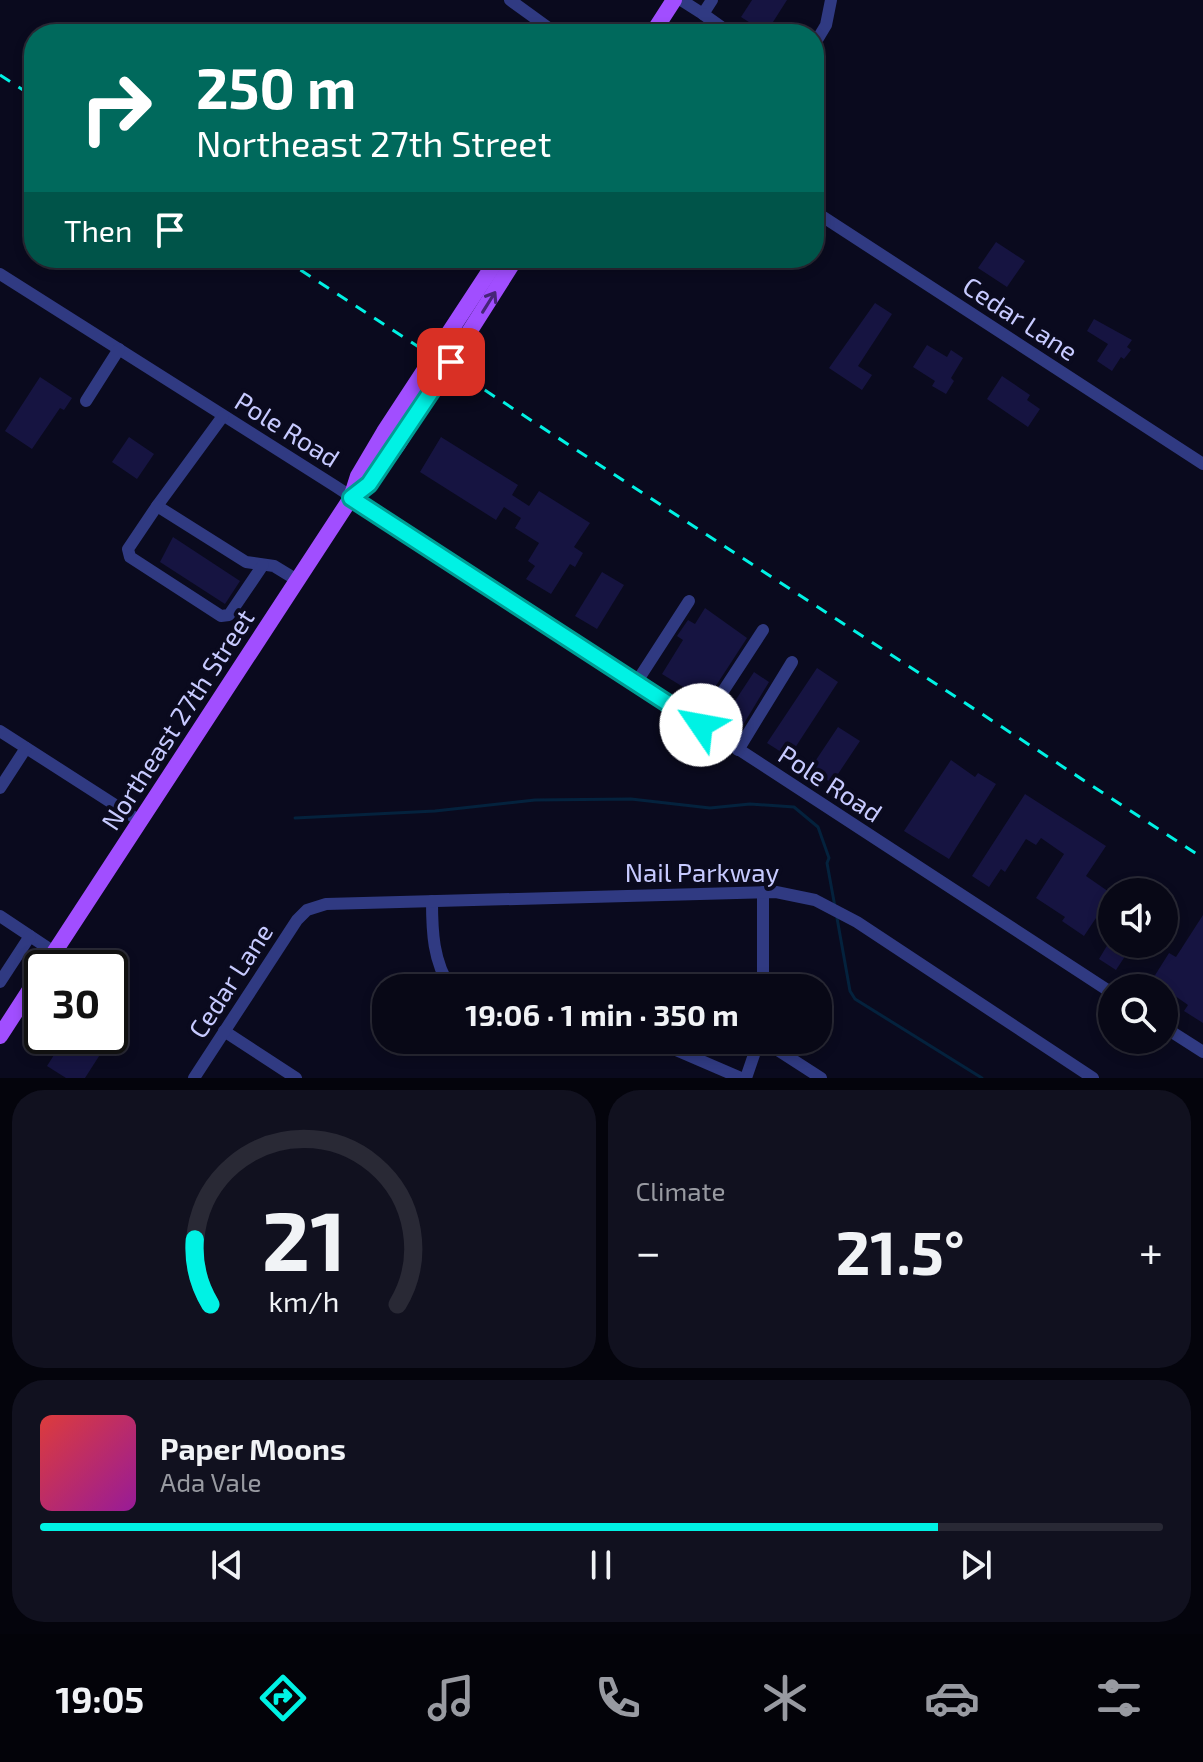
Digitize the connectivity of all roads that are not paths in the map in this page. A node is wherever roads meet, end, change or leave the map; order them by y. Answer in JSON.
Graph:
{"nodes":[{"id":1,"x":510,"y":0,"type":"edge"},
{"id":2,"x":537,"y":0,"type":"edge"},
{"id":3,"x":674,"y":0,"type":"edge"},
{"id":4,"x":681,"y":0,"type":"edge"},
{"id":5,"x":712,"y":0,"type":"edge"},
{"id":6,"x":831,"y":0,"type":"edge"},
{"id":7,"x":528,"y":13,"type":"junction"},
{"id":8,"x":703,"y":14,"type":"junction"},
{"id":9,"x":543,"y":24,"type":"edge"},
{"id":10,"x":658,"y":24,"type":"edge"},
{"id":11,"x":717,"y":24,"type":"edge"},
{"id":12,"x":824,"y":28,"type":"edge"},
{"id":13,"x":824,"y":218,"type":"edge"},
{"id":14,"x":491,"y":268,"type":"edge"},
{"id":15,"x":510,"y":268,"type":"edge"},
{"id":16,"x":0,"y":274,"type":"edge"},
{"id":17,"x":119,"y":349,"type":"junction"},
{"id":18,"x":86,"y":401,"type":"dead end"},
{"id":19,"x":223,"y":416,"type":"junction"},
{"id":20,"x":1203,"y":464,"type":"edge"},
{"id":21,"x":351,"y":498,"type":"junction"},
{"id":22,"x":157,"y":506,"type":"junction"},
{"id":23,"x":263,"y":565,"type":"junction"},
{"id":24,"x":297,"y":580,"type":"junction"},
{"id":25,"x":689,"y":601,"type":"dead end"},
{"id":26,"x":763,"y":630,"type":"dead end"},
{"id":27,"x":792,"y":662,"type":"dead end"},
{"id":28,"x":636,"y":683,"type":"junction"},
{"id":29,"x":701,"y":725,"type":"junction"},
{"id":30,"x":0,"y":731,"type":"edge"},
{"id":31,"x":26,"y":748,"type":"junction"},
{"id":32,"x":738,"y":750,"type":"junction"},
{"id":33,"x":0,"y":788,"type":"edge"},
{"id":34,"x":140,"y":821,"type":"junction"},
{"id":35,"x":763,"y":892,"type":"junction"},
{"id":36,"x":432,"y":901,"type":"junction"},
{"id":37,"x":307,"y":910,"type":"joint"},
{"id":38,"x":0,"y":916,"type":"edge"},
{"id":39,"x":30,"y":936,"type":"junction"},
{"id":40,"x":51,"y":950,"type":"edge"},
{"id":41,"x":55,"y":950,"type":"edge"},
{"id":42,"x":443,"y":974,"type":"edge"},
{"id":43,"x":763,"y":974,"type":"edge"},
{"id":44,"x":0,"y":982,"type":"edge"},
{"id":45,"x":1098,"y":984,"type":"edge"},
{"id":46,"x":24,"y":999,"type":"edge"},
{"id":47,"x":224,"y":1031,"type":"junction"},
{"id":48,"x":0,"y":1036,"type":"edge"},
{"id":49,"x":1178,"y":1036,"type":"edge"},
{"id":50,"x":1203,"y":1052,"type":"edge"},
{"id":51,"x":684,"y":1054,"type":"edge"},
{"id":52,"x":754,"y":1054,"type":"edge"},
{"id":53,"x":784,"y":1054,"type":"edge"},
{"id":54,"x":194,"y":1078,"type":"edge"},
{"id":55,"x":296,"y":1078,"type":"edge"},
{"id":56,"x":744,"y":1078,"type":"edge"},
{"id":57,"x":821,"y":1078,"type":"edge"},
{"id":58,"x":1093,"y":1078,"type":"edge"}],
"edges":[{"from":1,"to":7,"type":"street"},
{"from":2,"to":7,"type":"street"},
{"from":3,"to":10,"type":"main road"},
{"from":4,"to":8,"type":"street"},
{"from":5,"to":8,"type":"street"},
{"from":6,"to":12,"type":"street"},
{"from":7,"to":9,"type":"street"},
{"from":8,"to":11,"type":"street"},
{"from":13,"to":20,"type":"street","name":"Cedar Lane"},
{"from":14,"to":21,"type":"main road","name":"Northeast 27th Street"},
{"from":21,"to":15,"type":"main road","name":"Northeast 27th Street","one_way":true},
{"from":16,"to":17,"type":"street","name":"Pole Road"},
{"from":17,"to":18,"type":"street"},
{"from":17,"to":19,"type":"street","name":"Pole Road"},
{"from":19,"to":21,"type":"street","name":"Pole Road"},
{"from":19,"to":22,"type":"street"},
{"from":21,"to":24,"type":"main road","name":"Northeast 27th Street"},
{"from":21,"to":28,"type":"street","name":"Pole Road"},
{"from":22,"to":23,"type":"street"},
{"from":22,"to":23,"type":"street"},
{"from":23,"to":24,"type":"street"},
{"from":24,"to":34,"type":"main road","name":"Northeast 27th Street"},
{"from":25,"to":28,"type":"street"},
{"from":26,"to":29,"type":"street"},
{"from":27,"to":32,"type":"street"},
{"from":28,"to":29,"type":"street","name":"Pole Road"},
{"from":29,"to":32,"type":"street","name":"Pole Road"},
{"from":30,"to":31,"type":"street"},
{"from":31,"to":33,"type":"street"},
{"from":31,"to":34,"type":"street"},
{"from":32,"to":45,"type":"street","name":"Pole Road"},
{"from":34,"to":41,"type":"main road","name":"Northeast 27th Street"},
{"from":35,"to":36,"type":"street","name":"Nail Parkway"},
{"from":35,"to":43,"type":"street"},
{"from":35,"to":58,"type":"street","name":"Nail Parkway"},
{"from":36,"to":37,"type":"street","name":"Nail Parkway"},
{"from":36,"to":42,"type":"street"},
{"from":37,"to":47,"type":"street","name":"Cedar Lane"},
{"from":38,"to":39,"type":"street"},
{"from":39,"to":40,"type":"street"},
{"from":39,"to":44,"type":"street"},
{"from":46,"to":48,"type":"main road","name":"Northeast 27th Street"},
{"from":47,"to":54,"type":"street","name":"Cedar Lane"},
{"from":47,"to":55,"type":"street"},
{"from":49,"to":50,"type":"street"},
{"from":51,"to":56,"type":"street"},
{"from":52,"to":56,"type":"street"},
{"from":53,"to":57,"type":"street"}]}
